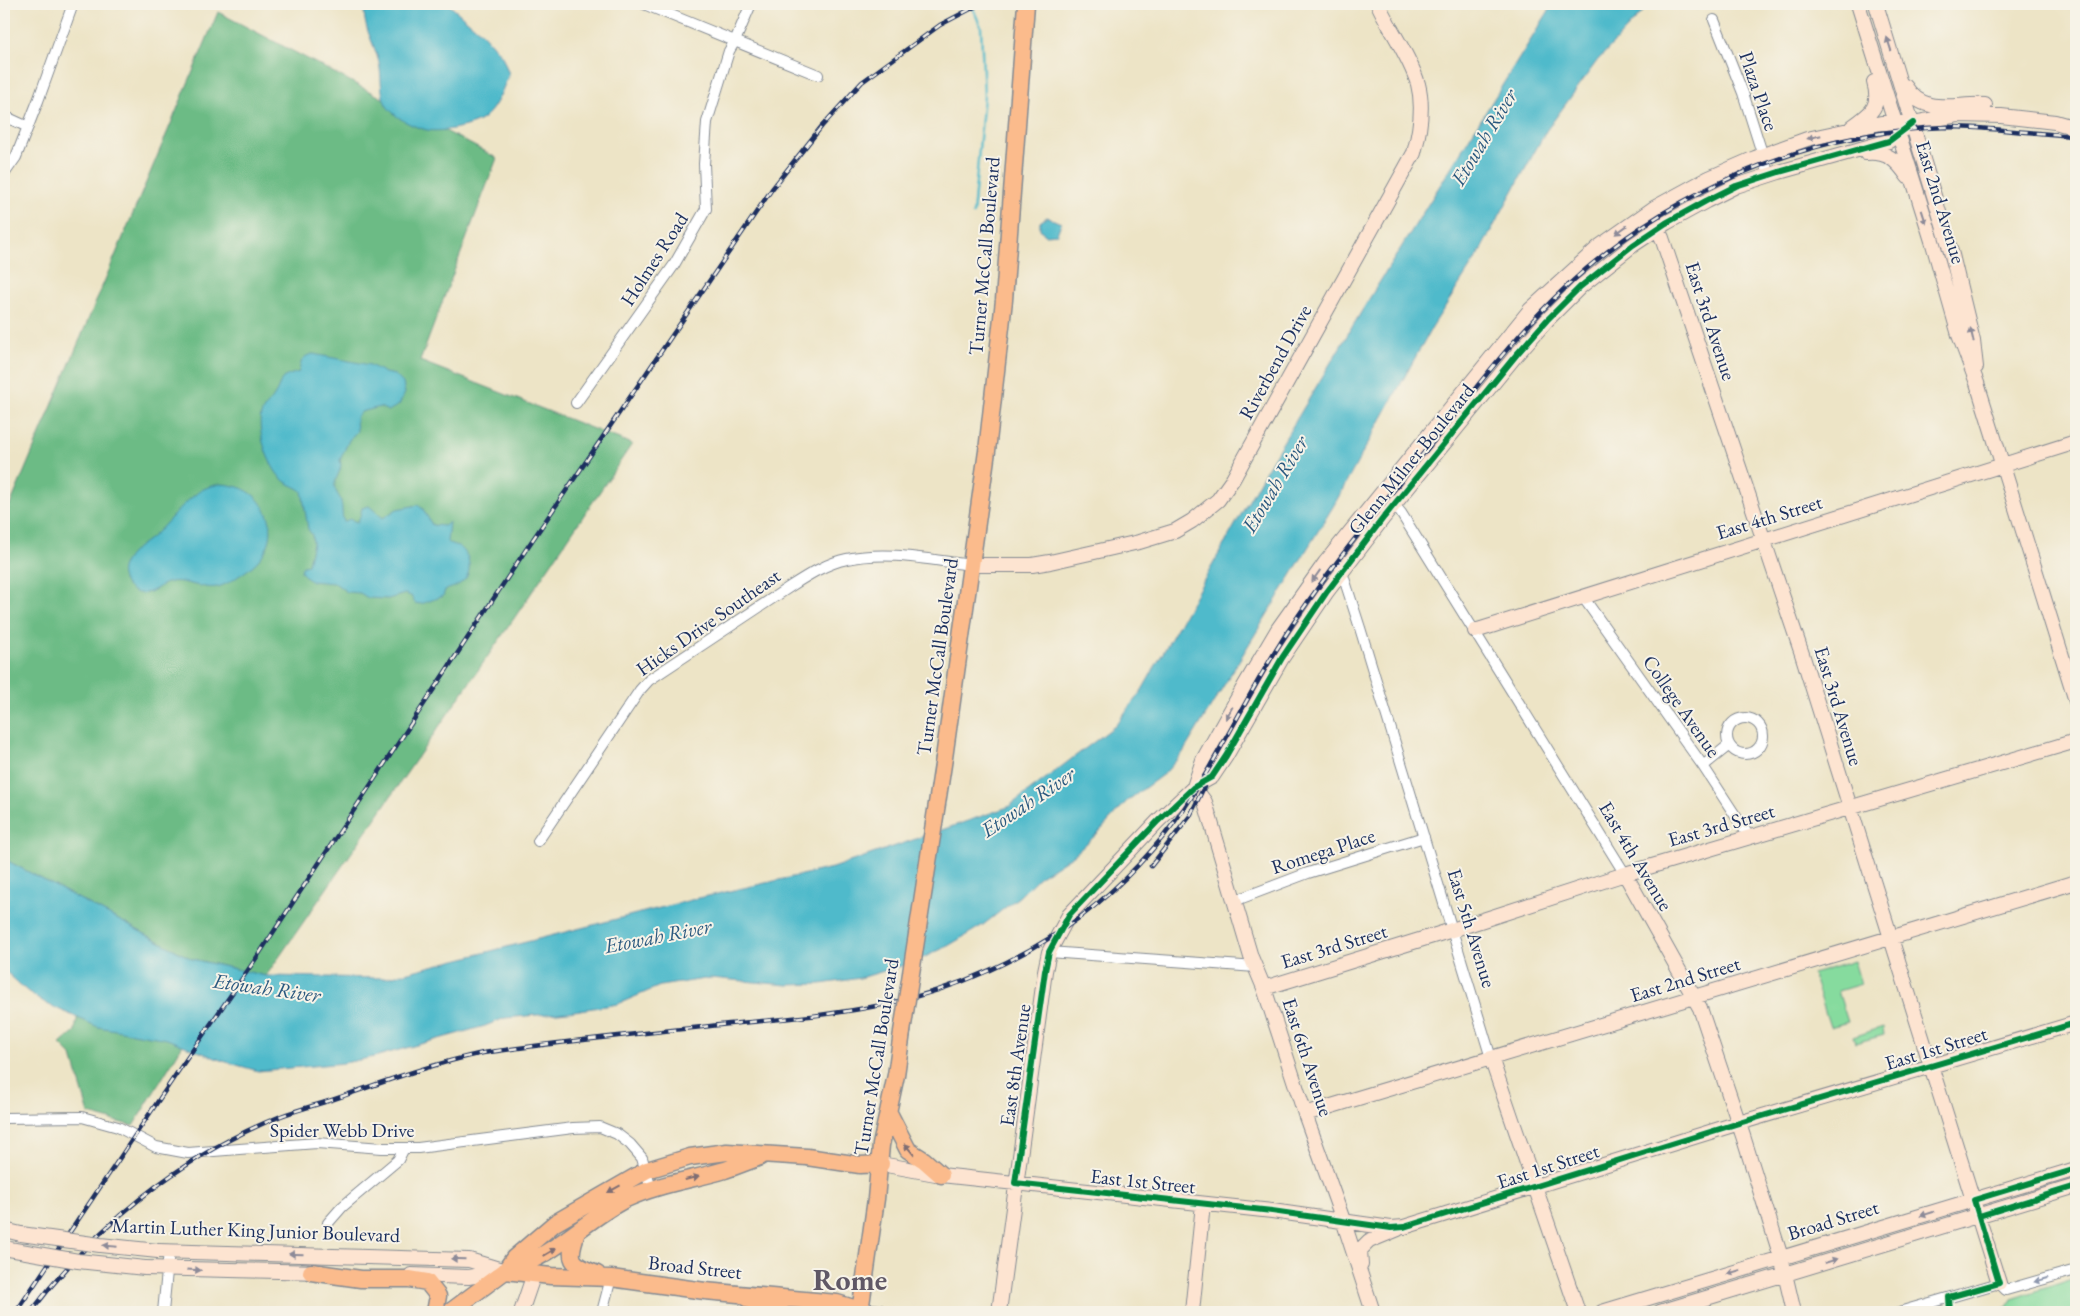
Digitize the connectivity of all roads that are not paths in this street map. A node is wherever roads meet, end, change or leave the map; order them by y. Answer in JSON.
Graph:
{"nodes":[{"id":1,"x":73,"y":4,"type":"edge"},
{"id":2,"x":644,"y":4,"type":"edge"},
{"id":3,"x":751,"y":4,"type":"edge"},
{"id":4,"x":1378,"y":4,"type":"edge"},
{"id":5,"x":1858,"y":4,"type":"edge"},
{"id":6,"x":1876,"y":4,"type":"edge"},
{"id":7,"x":1026,"y":5,"type":"edge"},
{"id":8,"x":1714,"y":20,"type":"dead end"},
{"id":9,"x":735,"y":41,"type":"junction"},
{"id":10,"x":1870,"y":45,"type":"junction"},
{"id":11,"x":818,"y":75,"type":"dead end"},
{"id":12,"x":1900,"y":78,"type":"junction"},
{"id":13,"x":4,"y":116,"type":"edge"},
{"id":14,"x":2028,"y":119,"type":"junction"},
{"id":15,"x":1913,"y":123,"type":"junction"},
{"id":16,"x":28,"y":127,"type":"junction"},
{"id":17,"x":2076,"y":128,"type":"edge"},
{"id":18,"x":1849,"y":129,"type":"junction"},
{"id":19,"x":1897,"y":129,"type":"junction"},
{"id":20,"x":1763,"y":154,"type":"junction"},
{"id":21,"x":1832,"y":156,"type":"junction"},
{"id":22,"x":4,"y":174,"type":"edge"},
{"id":23,"x":1769,"y":176,"type":"junction"},
{"id":24,"x":1915,"y":186,"type":"junction"},
{"id":25,"x":1649,"y":212,"type":"junction"},
{"id":26,"x":1657,"y":228,"type":"junction"},
{"id":27,"x":1977,"y":383,"type":"junction"},
{"id":28,"x":576,"y":403,"type":"dead end"},
{"id":29,"x":2076,"y":442,"type":"edge"},
{"id":30,"x":2002,"y":465,"type":"junction"},
{"id":31,"x":1382,"y":490,"type":"junction"},
{"id":32,"x":1395,"y":505,"type":"junction"},
{"id":33,"x":1763,"y":539,"type":"junction"},
{"id":34,"x":1332,"y":554,"type":"junction"},
{"id":35,"x":971,"y":565,"type":"junction"},
{"id":36,"x":1342,"y":572,"type":"junction"},
{"id":37,"x":1583,"y":596,"type":"junction"},
{"id":38,"x":1475,"y":631,"type":"junction"},
{"id":39,"x":2076,"y":701,"type":"edge"},
{"id":40,"x":2076,"y":741,"type":"edge"},
{"id":41,"x":1729,"y":745,"type":"dead end"},
{"id":42,"x":1703,"y":766,"type":"junction"},
{"id":43,"x":1194,"y":787,"type":"junction"},
{"id":44,"x":1850,"y":809,"type":"junction"},
{"id":45,"x":1424,"y":837,"type":"junction"},
{"id":46,"x":1750,"y":838,"type":"junction"},
{"id":47,"x":538,"y":841,"type":"dead end"},
{"id":48,"x":1625,"y":874,"type":"junction"},
{"id":49,"x":2076,"y":882,"type":"edge"},
{"id":50,"x":1234,"y":901,"type":"junction"},
{"id":51,"x":1452,"y":930,"type":"junction"},
{"id":52,"x":1891,"y":937,"type":"junction"},
{"id":53,"x":1049,"y":952,"type":"junction"},
{"id":54,"x":1256,"y":967,"type":"junction"},
{"id":55,"x":1264,"y":988,"type":"junction"},
{"id":56,"x":1695,"y":996,"type":"junction"},
{"id":57,"x":2076,"y":1023,"type":"edge"},
{"id":58,"x":1492,"y":1058,"type":"junction"},
{"id":59,"x":1932,"y":1067,"type":"junction"},
{"id":60,"x":889,"y":1113,"type":"junction"},
{"id":61,"x":1305,"y":1114,"type":"junction"},
{"id":62,"x":4,"y":1118,"type":"edge"},
{"id":63,"x":1739,"y":1123,"type":"junction"},
{"id":64,"x":404,"y":1148,"type":"junction"},
{"id":65,"x":764,"y":1156,"type":"junction"},
{"id":66,"x":881,"y":1164,"type":"junction"},
{"id":67,"x":2076,"y":1169,"type":"edge"},
{"id":68,"x":647,"y":1170,"type":"junction"},
{"id":69,"x":941,"y":1175,"type":"junction"},
{"id":70,"x":1015,"y":1183,"type":"junction"},
{"id":71,"x":2076,"y":1186,"type":"edge"},
{"id":72,"x":1536,"y":1187,"type":"junction"},
{"id":73,"x":651,"y":1189,"type":"junction"},
{"id":74,"x":1974,"y":1200,"type":"junction"},
{"id":75,"x":1203,"y":1204,"type":"junction"},
{"id":76,"x":1979,"y":1216,"type":"junction"},
{"id":77,"x":1343,"y":1220,"type":"junction"},
{"id":78,"x":328,"y":1223,"type":"dead end"},
{"id":79,"x":1404,"y":1227,"type":"junction"},
{"id":80,"x":4,"y":1230,"type":"edge"},
{"id":81,"x":577,"y":1232,"type":"junction"},
{"id":82,"x":6,"y":1249,"type":"edge"},
{"id":83,"x":164,"y":1251,"type":"junction"},
{"id":84,"x":1781,"y":1257,"type":"junction"},
{"id":85,"x":167,"y":1268,"type":"junction"},
{"id":86,"x":2076,"y":1270,"type":"edge"},
{"id":87,"x":505,"y":1271,"type":"junction"},
{"id":88,"x":311,"y":1272,"type":"junction"},
{"id":89,"x":534,"y":1274,"type":"junction"},
{"id":90,"x":1784,"y":1276,"type":"junction"},
{"id":91,"x":612,"y":1278,"type":"junction"},
{"id":92,"x":2002,"y":1287,"type":"junction"},
{"id":93,"x":1365,"y":1290,"type":"junction"},
{"id":94,"x":739,"y":1293,"type":"junction"},
{"id":95,"x":860,"y":1311,"type":"edge"},
{"id":96,"x":162,"y":1312,"type":"edge"},
{"id":97,"x":435,"y":1312,"type":"edge"},
{"id":98,"x":450,"y":1312,"type":"edge"},
{"id":99,"x":521,"y":1312,"type":"edge"},
{"id":100,"x":602,"y":1312,"type":"edge"},
{"id":101,"x":781,"y":1312,"type":"edge"},
{"id":102,"x":880,"y":1312,"type":"edge"},
{"id":103,"x":999,"y":1312,"type":"edge"},
{"id":104,"x":1192,"y":1312,"type":"edge"},
{"id":105,"x":1372,"y":1312,"type":"edge"},
{"id":106,"x":1578,"y":1312,"type":"edge"},
{"id":107,"x":1602,"y":1312,"type":"edge"},
{"id":108,"x":1660,"y":1312,"type":"edge"},
{"id":109,"x":1794,"y":1312,"type":"edge"},
{"id":110,"x":1899,"y":1312,"type":"edge"}],
"edges":[{"from":1,"to":16,"type":"street"},
{"from":2,"to":9,"type":"street"},
{"from":3,"to":9,"type":"street","name":"Holmes Road"},
{"from":4,"to":35,"type":"street","name":"Riverbend Drive"},
{"from":5,"to":10,"type":"street","name":"East 2nd Avenue"},
{"from":12,"to":6,"type":"street","name":"East 2nd Avenue","one_way":true},
{"from":7,"to":35,"type":"main road","name":"Turner McCall Boulevard"},
{"from":8,"to":20,"type":"street","name":"Plaza Place"},
{"from":9,"to":11,"type":"street"},
{"from":9,"to":28,"type":"street","name":"Holmes Road"},
{"from":10,"to":18,"type":"street"},
{"from":10,"to":19,"type":"street","name":"East 2nd Avenue"},
{"from":12,"to":14,"type":"street"},
{"from":12,"to":15,"type":"street","name":"East 2nd Avenue"},
{"from":13,"to":16,"type":"street"},
{"from":14,"to":15,"type":"street","name":"Glenn Milner Boulevard"},
{"from":14,"to":17,"type":"street","name":"Glenn Milner Boulevard"},
{"from":15,"to":19,"type":"street","name":"Glenn Milner Boulevard"},
{"from":27,"to":15,"type":"street","name":"East 2nd Avenue","one_way":true},
{"from":16,"to":22,"type":"street"},
{"from":18,"to":19,"type":"street","name":"Glenn Milner Boulevard"},
{"from":18,"to":20,"type":"street","name":"Glenn Milner Boulevard","one_way":true},
{"from":19,"to":21,"type":"street","name":"Glenn Milner Boulevard"},
{"from":19,"to":24,"type":"street","name":"East 2nd Avenue"},
{"from":20,"to":23,"type":"street","name":"Plaza Place"},
{"from":20,"to":25,"type":"street","name":"Glenn Milner Boulevard"},
{"from":21,"to":23,"type":"street","name":"Glenn Milner Boulevard"},
{"from":21,"to":24,"type":"street"},
{"from":23,"to":26,"type":"street","name":"Glenn Milner Boulevard"},
{"from":24,"to":27,"type":"street","name":"East 2nd Avenue","one_way":true},
{"from":25,"to":26,"type":"street","name":"East 3rd Avenue"},
{"from":25,"to":31,"type":"street","name":"Glenn Milner Boulevard","one_way":true},
{"from":26,"to":32,"type":"street","name":"Glenn Milner Boulevard"},
{"from":26,"to":33,"type":"street","name":"East 3rd Avenue"},
{"from":27,"to":30,"type":"street","name":"East 2nd Avenue"},
{"from":29,"to":30,"type":"street","name":"East 4th Street"},
{"from":30,"to":33,"type":"street","name":"East 4th Street"},
{"from":30,"to":39,"type":"street","name":"East 2nd Avenue"},
{"from":31,"to":32,"type":"street","name":"East 4th Avenue"},
{"from":31,"to":34,"type":"street","name":"Glenn Milner Boulevard"},
{"from":32,"to":36,"type":"street","name":"Glenn Milner Boulevard"},
{"from":32,"to":38,"type":"street","name":"East 4th Avenue"},
{"from":33,"to":37,"type":"street","name":"East 4th Street"},
{"from":33,"to":44,"type":"street","name":"East 3rd Avenue"},
{"from":34,"to":36,"type":"street","name":"East 5th Avenue"},
{"from":34,"to":43,"type":"street","name":"Glenn Milner Boulevard","one_way":true},
{"from":35,"to":47,"type":"street","name":"Hicks Drive Southeast"},
{"from":35,"to":60,"type":"main road","name":"Turner McCall Boulevard","bridge":true},
{"from":36,"to":43,"type":"street","name":"Glenn Milner Boulevard"},
{"from":36,"to":45,"type":"street","name":"East 5th Avenue"},
{"from":37,"to":38,"type":"street","name":"East 4th Street"},
{"from":37,"to":42,"type":"street","name":"College Avenue"},
{"from":38,"to":48,"type":"street","name":"East 4th Avenue"},
{"from":40,"to":44,"type":"street","name":"East 3rd Street"},
{"from":41,"to":42,"type":"street"},
{"from":42,"to":46,"type":"street","name":"College Avenue"},
{"from":43,"to":50,"type":"street","name":"East 6th Avenue"},
{"from":43,"to":53,"type":"street","name":"Glenn Milner Boulevard"},
{"from":44,"to":46,"type":"street","name":"East 3rd Street"},
{"from":44,"to":52,"type":"street","name":"East 3rd Avenue"},
{"from":45,"to":50,"type":"street","name":"Romega Place"},
{"from":45,"to":51,"type":"street","name":"East 5th Avenue"},
{"from":46,"to":48,"type":"street","name":"East 3rd Street"},
{"from":48,"to":51,"type":"street","name":"East 3rd Street"},
{"from":48,"to":56,"type":"street","name":"East 4th Avenue"},
{"from":49,"to":52,"type":"street","name":"East 2nd Street"},
{"from":50,"to":54,"type":"street","name":"East 6th Avenue"},
{"from":51,"to":55,"type":"street","name":"East 3rd Street"},
{"from":51,"to":58,"type":"street","name":"East 5th Avenue"},
{"from":52,"to":56,"type":"street","name":"East 2nd Street"},
{"from":52,"to":59,"type":"street","name":"East 3rd Avenue"},
{"from":53,"to":54,"type":"street","name":"East 3rd Street"},
{"from":53,"to":70,"type":"street","name":"East 8th Avenue"},
{"from":54,"to":55,"type":"street","name":"East 6th Avenue"},
{"from":55,"to":61,"type":"street","name":"East 6th Avenue"},
{"from":56,"to":58,"type":"street","name":"East 2nd Street"},
{"from":56,"to":63,"type":"street","name":"East 4th Avenue"},
{"from":57,"to":59,"type":"street","name":"East 1st Street"},
{"from":58,"to":61,"type":"street","name":"East 2nd Street"},
{"from":58,"to":72,"type":"street","name":"East 5th Avenue"},
{"from":59,"to":63,"type":"street","name":"East 1st Street"},
{"from":59,"to":74,"type":"street","name":"East 3rd Avenue"},
{"from":60,"to":66,"type":"main road","name":"Turner McCall Boulevard"},
{"from":69,"to":60,"type":"main road","one_way":true},
{"from":61,"to":77,"type":"street","name":"East 6th Avenue"},
{"from":62,"to":64,"type":"street","name":"Spider Webb Drive"},
{"from":63,"to":72,"type":"street","name":"East 1st Street"},
{"from":63,"to":84,"type":"street","name":"East 4th Avenue"},
{"from":64,"to":68,"type":"street","name":"Spider Webb Drive"},
{"from":64,"to":78,"type":"street"},
{"from":65,"to":66,"type":"main road"},
{"from":65,"to":68,"type":"main road"},
{"from":73,"to":65,"type":"main road","name":"Martin Luther King Junior Boulevard","one_way":true},
{"from":66,"to":69,"type":"street","name":"East 1st Street"},
{"from":66,"to":95,"type":"main road","name":"Turner McCall Boulevard"},
{"from":67,"to":74,"type":"street","name":"Broad Street"},
{"from":68,"to":73,"type":"street","name":"Spider Webb Drive"},
{"from":68,"to":87,"type":"main road","one_way":true},
{"from":69,"to":70,"type":"street","name":"East 1st Street"},
{"from":70,"to":75,"type":"street","name":"East 1st Street"},
{"from":70,"to":103,"type":"street","name":"East 8th Avenue"},
{"from":71,"to":76,"type":"street","name":"Broad Street"},
{"from":72,"to":79,"type":"street","name":"East 1st Street"},
{"from":72,"to":106,"type":"street","name":"East 5th Avenue"},
{"from":73,"to":81,"type":"main road","name":"Martin Luther King Junior Boulevard"},
{"from":74,"to":76,"type":"street","name":"East 3rd Avenue"},
{"from":74,"to":84,"type":"street","name":"Broad Street","one_way":true},
{"from":75,"to":77,"type":"street","name":"East 1st Street"},
{"from":75,"to":104,"type":"street"},
{"from":90,"to":76,"type":"street","name":"Broad Street","one_way":true},
{"from":76,"to":92,"type":"street","name":"East 3rd Avenue"},
{"from":77,"to":79,"type":"street","name":"East 1st Street"},
{"from":77,"to":93,"type":"street","name":"East 6th Avenue"},
{"from":79,"to":93,"type":"street"},
{"from":83,"to":80,"type":"street","name":"Martin Luther King Junior Boulevard","one_way":true,"bridge":true},
{"from":87,"to":81,"type":"main road","name":"Martin Luther King Junior Boulevard","one_way":true},
{"from":81,"to":91,"type":"main road"},
{"from":82,"to":85,"type":"street","name":"Martin Luther King Junior Boulevard","bridge":true},
{"from":83,"to":85,"type":"street"},
{"from":87,"to":83,"type":"street","name":"Martin Luther King Junior Boulevard","one_way":true},
{"from":84,"to":90,"type":"street","name":"East 4th Avenue"},
{"from":84,"to":107,"type":"street","name":"Broad Street","one_way":true},
{"from":85,"to":88,"type":"street","name":"Martin Luther King Junior Boulevard","one_way":true},
{"from":85,"to":96,"type":"street"},
{"from":86,"to":92,"type":"street","one_way":true},
{"from":87,"to":88,"type":"street","name":"Martin Luther King Junior Boulevard"},
{"from":87,"to":89,"type":"main road","name":"Broad Street"},
{"from":87,"to":98,"type":"main road"},
{"from":88,"to":97,"type":"main road"},
{"from":89,"to":91,"type":"main road","name":"Broad Street"},
{"from":89,"to":99,"type":"street"},
{"from":90,"to":108,"type":"street","name":"Broad Street"},
{"from":90,"to":109,"type":"street","name":"East 4th Avenue"},
{"from":91,"to":94,"type":"main road","name":"Broad Street"},
{"from":91,"to":100,"type":"street"},
{"from":92,"to":110,"type":"street"},
{"from":93,"to":105,"type":"street","name":"East 6th Avenue"},
{"from":94,"to":95,"type":"main road","name":"Broad Street"},
{"from":94,"to":101,"type":"main road"},
{"from":95,"to":102,"type":"street","name":"Broad Street"}]}
